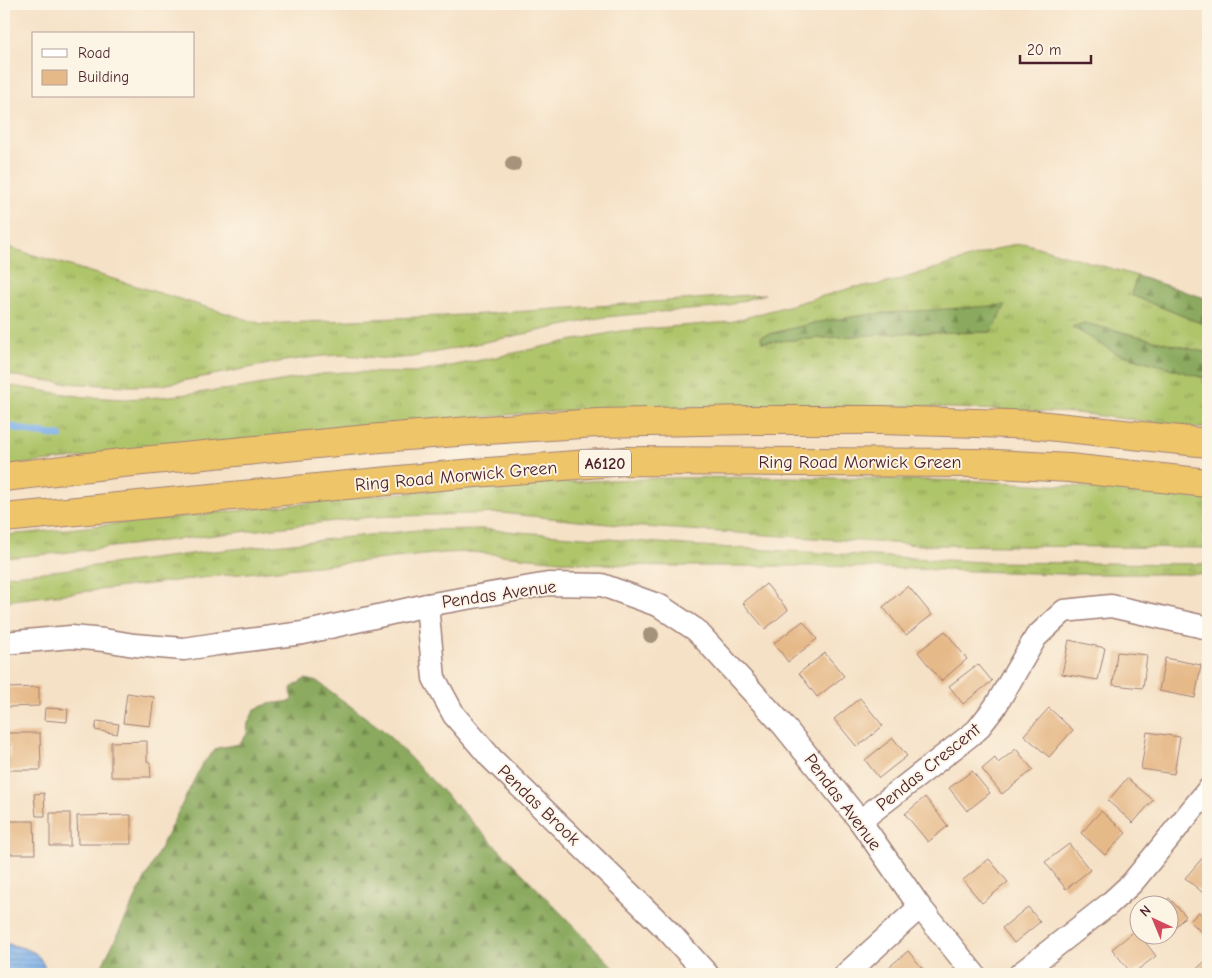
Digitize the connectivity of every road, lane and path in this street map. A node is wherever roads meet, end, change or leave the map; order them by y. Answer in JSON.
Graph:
{"nodes":[{"id":1,"x":1208,"y":443,"type":"edge"},
{"id":2,"x":4,"y":477,"type":"edge"},
{"id":3,"x":1208,"y":484,"type":"edge"},
{"id":4,"x":4,"y":518,"type":"edge"},
{"id":5,"x":427,"y":605,"type":"junction"},
{"id":6,"x":1208,"y":629,"type":"edge"},
{"id":7,"x":4,"y":643,"type":"edge"},
{"id":8,"x":1208,"y":790,"type":"edge"},
{"id":9,"x":860,"y":821,"type":"junction"},
{"id":10,"x":920,"y":907,"type":"junction"},
{"id":11,"x":708,"y":974,"type":"edge"},
{"id":12,"x":846,"y":974,"type":"edge"},
{"id":13,"x":974,"y":974,"type":"edge"},
{"id":14,"x":1020,"y":974,"type":"edge"}],
"edges":[{"from":1,"to":2,"type":"highway","number":"A6120"},
{"from":3,"to":4,"type":"highway","name":"Ring Road Morwick Green","number":"A6120"},
{"from":5,"to":7,"type":"street","name":"Pendas Avenue"},
{"from":5,"to":9,"type":"street","name":"Pendas Avenue"},
{"from":5,"to":11,"type":"street","name":"Pendas Brook"},
{"from":6,"to":9,"type":"street","name":"Pendas Crescent"},
{"from":8,"to":14,"type":"street"},
{"from":9,"to":10,"type":"street","name":"Pendas Avenue"},
{"from":10,"to":12,"type":"street"},
{"from":10,"to":13,"type":"street","name":"Pendas Avenue"}]}
